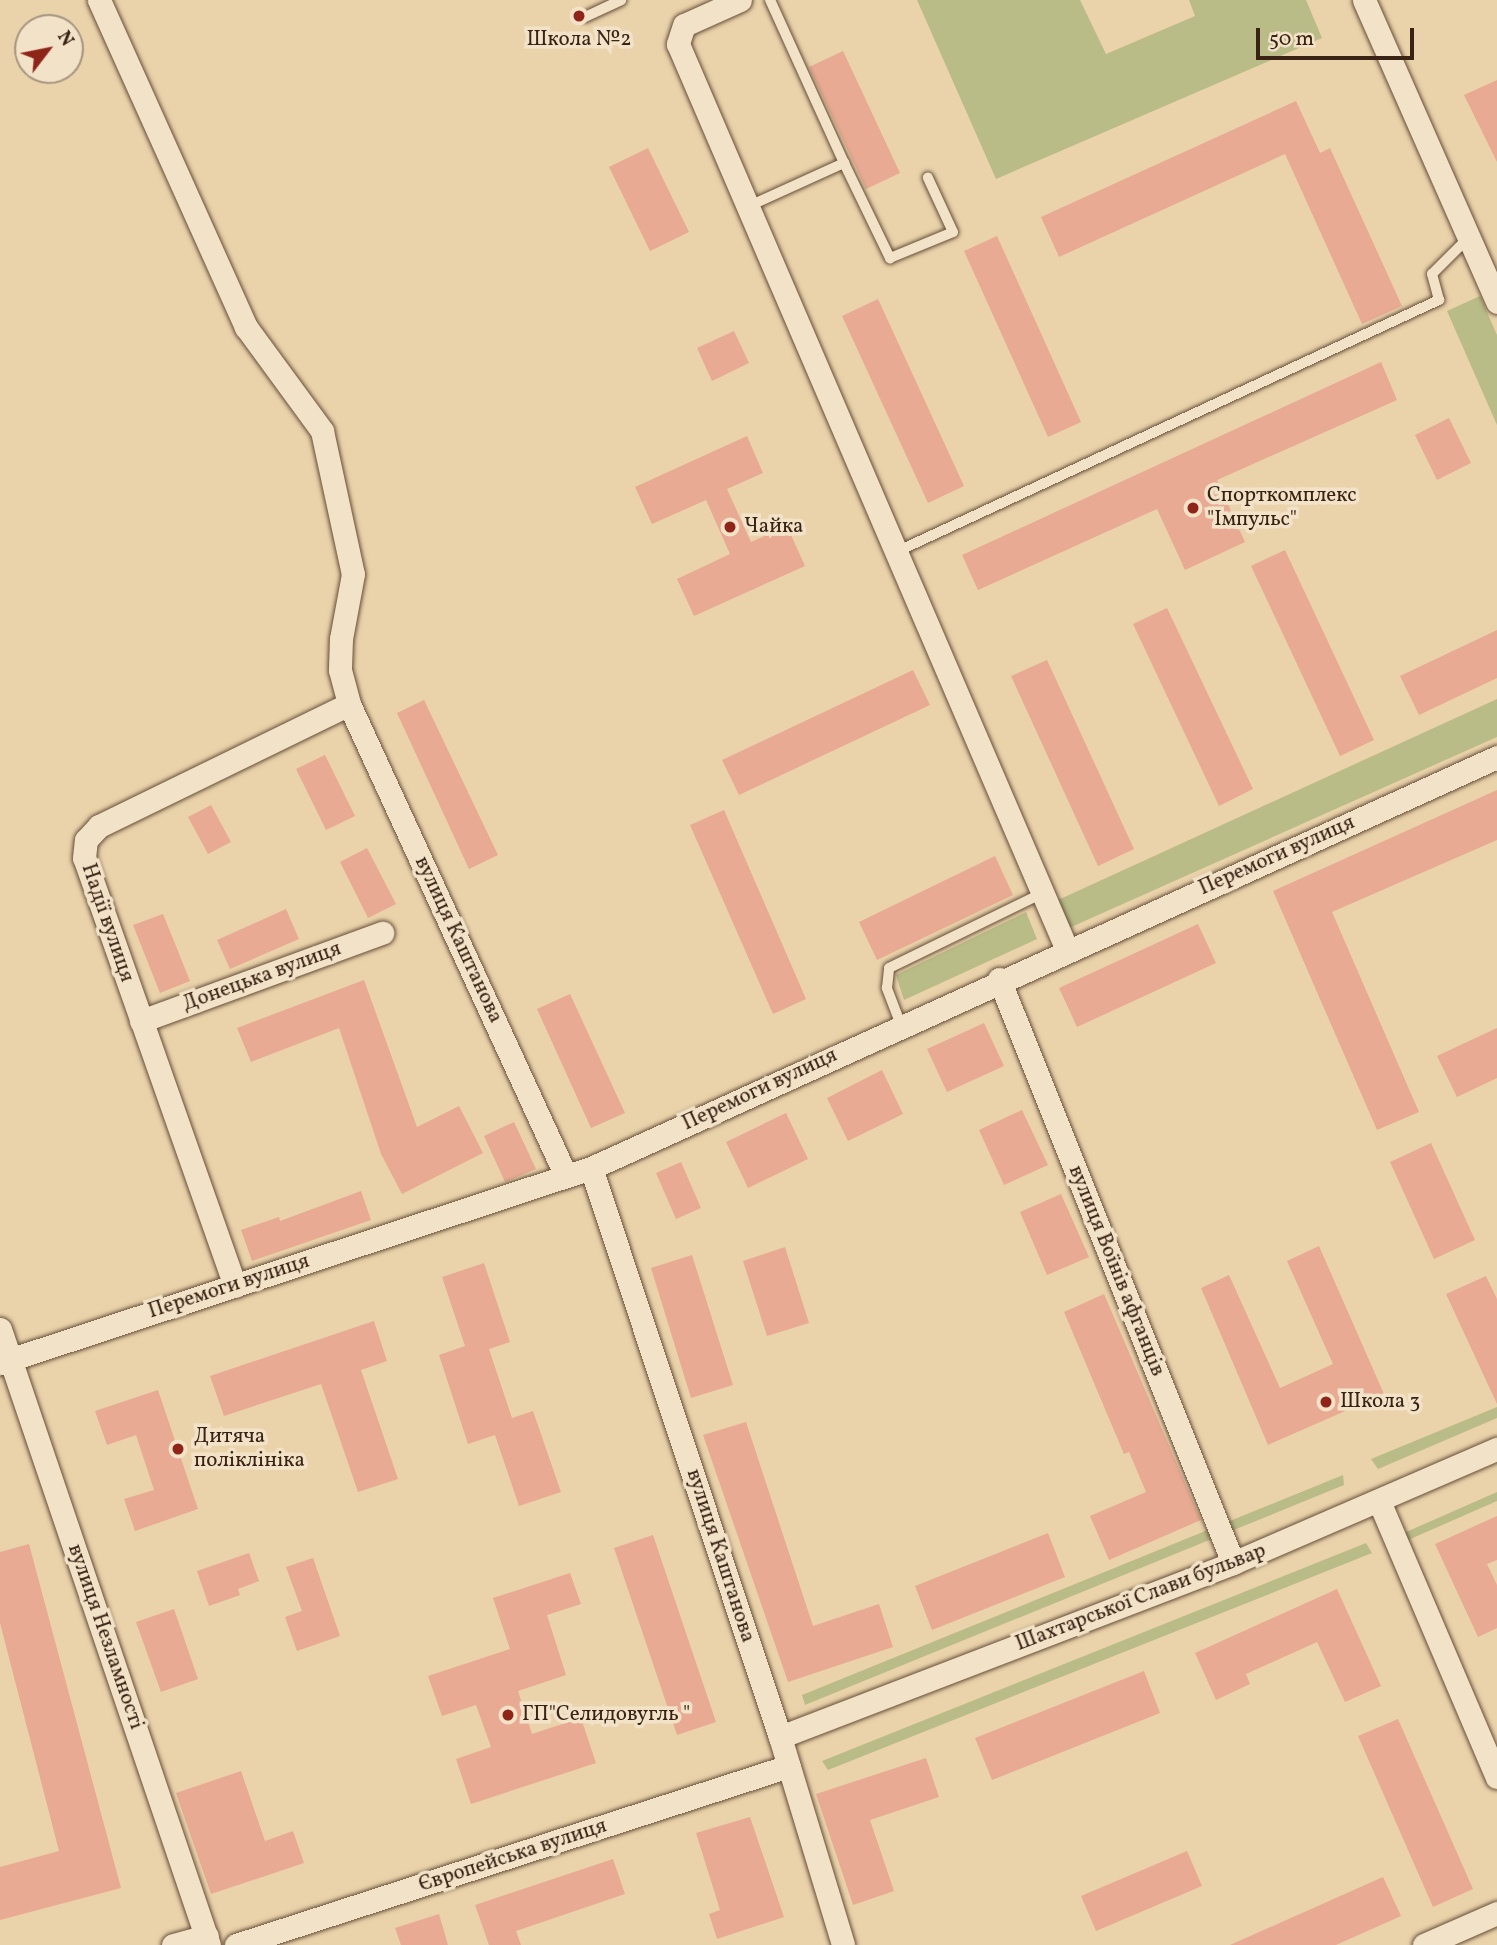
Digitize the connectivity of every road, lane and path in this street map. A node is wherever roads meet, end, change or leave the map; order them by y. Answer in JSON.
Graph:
{"nodes":[{"id":1,"x":99,"y":0,"type":"edge"},
{"id":2,"x":621,"y":0,"type":"edge"},
{"id":3,"x":740,"y":0,"type":"edge"},
{"id":4,"x":770,"y":0,"type":"edge"},
{"id":5,"x":1364,"y":0,"type":"edge"},
{"id":6,"x":585,"y":16,"type":"dead end"},
{"id":7,"x":844,"y":163,"type":"junction"},
{"id":8,"x":928,"y":178,"type":"dead end"},
{"id":9,"x":747,"y":207,"type":"junction"},
{"id":10,"x":1468,"y":238,"type":"junction"},
{"id":11,"x":1497,"y":302,"type":"edge"},
{"id":12,"x":893,"y":553,"type":"junction"},
{"id":13,"x":349,"y":704,"type":"junction"},
{"id":14,"x":1497,"y":757,"type":"edge"},
{"id":15,"x":1043,"y":893,"type":"junction"},
{"id":16,"x":382,"y":933,"type":"dead end"},
{"id":17,"x":1067,"y":950,"type":"junction"},
{"id":18,"x":999,"y":979,"type":"junction"},
{"id":19,"x":141,"y":1021,"type":"junction"},
{"id":20,"x":901,"y":1025,"type":"junction"},
{"id":21,"x":591,"y":1168,"type":"junction"},
{"id":22,"x":566,"y":1176,"type":"junction"},
{"id":23,"x":235,"y":1286,"type":"junction"},
{"id":24,"x":0,"y":1329,"type":"edge"},
{"id":25,"x":6,"y":1361,"type":"edge"},
{"id":26,"x":1497,"y":1449,"type":"edge"},
{"id":27,"x":1379,"y":1501,"type":"junction"},
{"id":28,"x":1233,"y":1563,"type":"junction"},
{"id":29,"x":780,"y":1737,"type":"junction"},
{"id":30,"x":789,"y":1766,"type":"junction"},
{"id":31,"x":1497,"y":1777,"type":"edge"},
{"id":32,"x":1497,"y":1913,"type":"edge"},
{"id":33,"x":208,"y":1941,"type":"edge"},
{"id":34,"x":173,"y":1945,"type":"edge"},
{"id":35,"x":236,"y":1945,"type":"edge"},
{"id":36,"x":843,"y":1945,"type":"edge"},
{"id":37,"x":1424,"y":1945,"type":"edge"}],
"edges":[{"from":1,"to":13,"type":"street","name":"вулиця Каштанова"},
{"from":2,"to":6,"type":"lane"},
{"from":3,"to":9,"type":"street"},
{"from":4,"to":7,"type":"lane"},
{"from":5,"to":10,"type":"street"},
{"from":7,"to":8,"type":"lane"},
{"from":7,"to":9,"type":"lane"},
{"from":9,"to":12,"type":"street"},
{"from":10,"to":11,"type":"street"},
{"from":10,"to":12,"type":"lane"},
{"from":12,"to":15,"type":"street"},
{"from":13,"to":19,"type":"street","name":"Надії вулиця"},
{"from":13,"to":22,"type":"street","name":"вулиця Каштанова"},
{"from":14,"to":17,"type":"street","name":"Перемоги вулиця"},
{"from":15,"to":17,"type":"street"},
{"from":15,"to":20,"type":"lane"},
{"from":16,"to":19,"type":"street","name":"Донецька вулиця"},
{"from":17,"to":18,"type":"street","name":"Перемоги вулиця"},
{"from":18,"to":20,"type":"street","name":"Перемоги вулиця"},
{"from":18,"to":28,"type":"street","name":"вулиця Воїнів афганців"},
{"from":19,"to":23,"type":"street","name":"Надії вулиця"},
{"from":20,"to":21,"type":"street","name":"Перемоги вулиця"},
{"from":21,"to":22,"type":"street","name":"Перемоги вулиця"},
{"from":21,"to":29,"type":"street","name":"вулиця Каштанова"},
{"from":22,"to":23,"type":"street","name":"Перемоги вулиця"},
{"from":23,"to":25,"type":"street","name":"Перемоги вулиця"},
{"from":24,"to":25,"type":"street","name":"вулиця Незламності"},
{"from":25,"to":33,"type":"street","name":"вулиця Незламності"},
{"from":26,"to":27,"type":"street","name":"Шахтарської Слави бульвар"},
{"from":27,"to":28,"type":"street","name":"Шахтарської Слави бульвар"},
{"from":27,"to":31,"type":"street"},
{"from":28,"to":29,"type":"street","name":"Шахтарської Слави бульвар"},
{"from":29,"to":30,"type":"street","name":"вулиця Каштанова"},
{"from":30,"to":35,"type":"street","name":"Європейська вулиця"},
{"from":30,"to":36,"type":"street","name":"вулиця Каштанова"},
{"from":32,"to":37,"type":"street"},
{"from":33,"to":34,"type":"street"}]}
